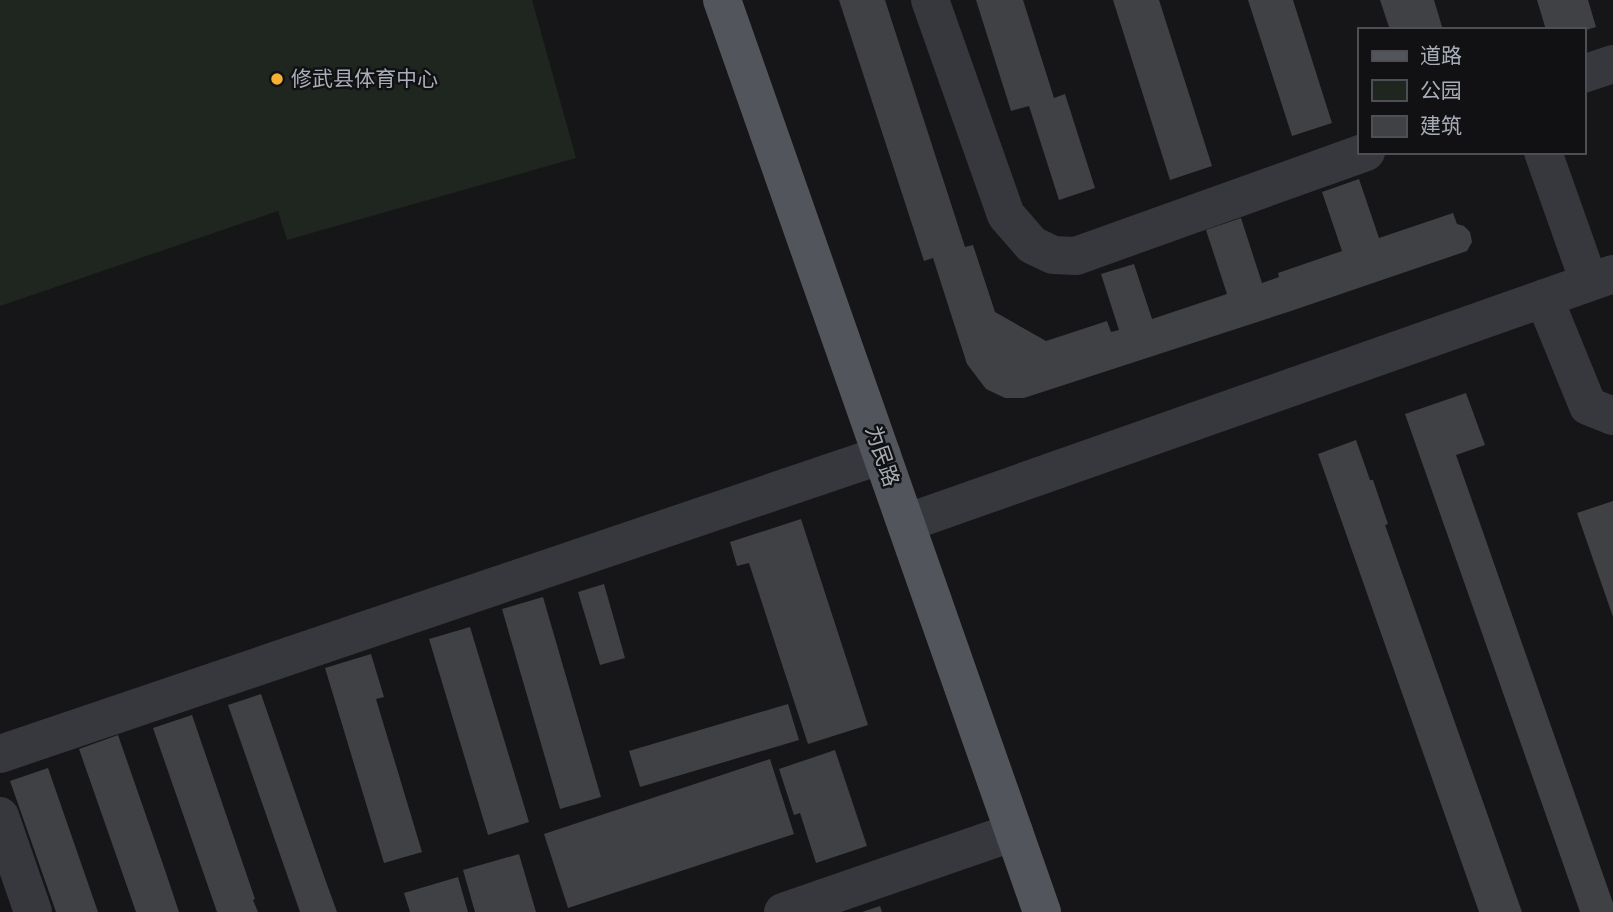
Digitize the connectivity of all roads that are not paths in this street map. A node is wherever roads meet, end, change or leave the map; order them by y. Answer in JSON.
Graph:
{"nodes":[{"id":1,"x":722,"y":0,"type":"edge"},
{"id":2,"x":930,"y":0,"type":"edge"},
{"id":3,"x":1613,"y":64,"type":"edge"},
{"id":4,"x":1585,"y":73,"type":"edge"},
{"id":5,"x":1360,"y":154,"type":"edge"},
{"id":6,"x":1544,"y":154,"type":"edge"},
{"id":7,"x":1601,"y":278,"type":"edge"},
{"id":8,"x":1544,"y":298,"type":"junction"},
{"id":9,"x":1613,"y":416,"type":"edge"},
{"id":10,"x":882,"y":455,"type":"junction"},
{"id":11,"x":905,"y":523,"type":"junction"},
{"id":12,"x":0,"y":754,"type":"edge"},
{"id":13,"x":0,"y":816,"type":"edge"},
{"id":14,"x":1014,"y":832,"type":"junction"},
{"id":15,"x":33,"y":912,"type":"edge"},
{"id":16,"x":783,"y":912,"type":"edge"},
{"id":17,"x":1042,"y":912,"type":"edge"}],
"edges":[{"from":1,"to":10,"type":"main road","name":"为民路"},
{"from":2,"to":5,"type":"street"},
{"from":3,"to":4,"type":"street"},
{"from":6,"to":7,"type":"street"},
{"from":7,"to":8,"type":"street"},
{"from":8,"to":9,"type":"street"},
{"from":8,"to":11,"type":"street"},
{"from":10,"to":11,"type":"main road","name":"为民路"},
{"from":10,"to":12,"type":"street"},
{"from":11,"to":14,"type":"main road","name":"为民路"},
{"from":13,"to":15,"type":"street"},
{"from":14,"to":16,"type":"street"},
{"from":14,"to":17,"type":"main road","name":"为民路"}]}
